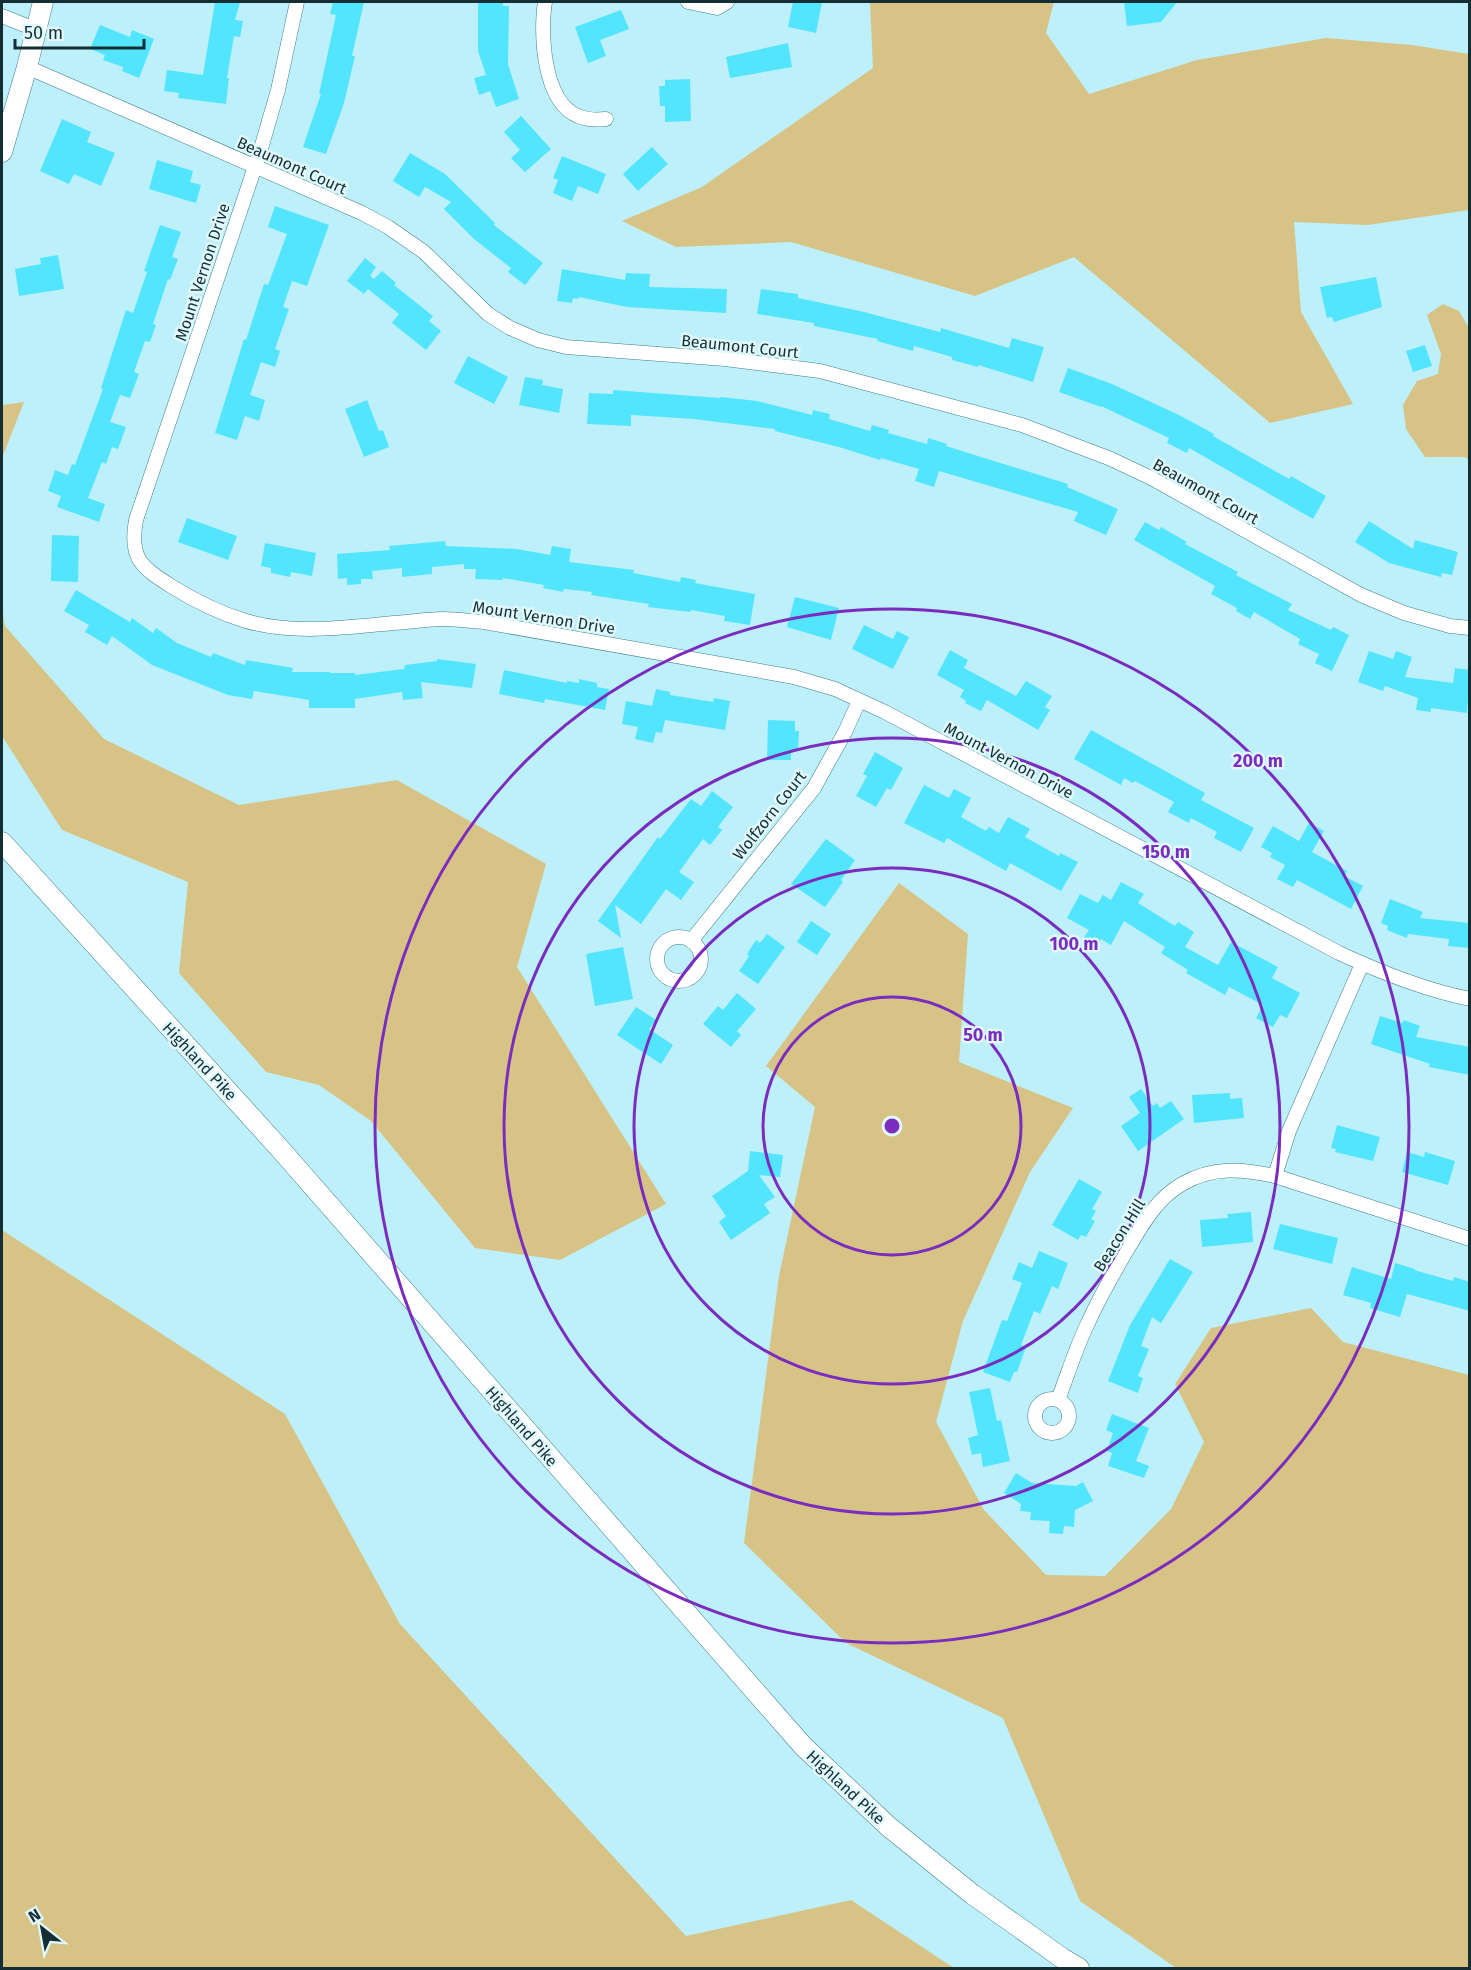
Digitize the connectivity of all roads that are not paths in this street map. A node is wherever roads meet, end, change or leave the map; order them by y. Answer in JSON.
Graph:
{"nodes":[{"id":1,"x":43,"y":2,"type":"edge"},
{"id":2,"x":297,"y":2,"type":"edge"},
{"id":3,"x":545,"y":2,"type":"edge"},
{"id":4,"x":688,"y":2,"type":"edge"},
{"id":5,"x":727,"y":2,"type":"edge"},
{"id":6,"x":2,"y":16,"type":"edge"},
{"id":7,"x":37,"y":30,"type":"junction"},
{"id":8,"x":27,"y":67,"type":"junction"},
{"id":9,"x":606,"y":119,"type":"dead end"},
{"id":10,"x":2,"y":152,"type":"edge"},
{"id":11,"x":254,"y":166,"type":"junction"},
{"id":12,"x":1470,"y":628,"type":"edge"},
{"id":13,"x":859,"y":700,"type":"junction"},
{"id":14,"x":2,"y":842,"type":"edge"},
{"id":15,"x":691,"y":941,"type":"dead end"},
{"id":16,"x":1362,"y":964,"type":"junction"},
{"id":17,"x":1470,"y":999,"type":"edge"},
{"id":18,"x":1275,"y":1176,"type":"junction"},
{"id":19,"x":1470,"y":1239,"type":"edge"},
{"id":20,"x":1058,"y":1400,"type":"dead end"},
{"id":21,"x":1079,"y":1968,"type":"edge"}],
"edges":[{"from":1,"to":7,"type":"main road"},
{"from":2,"to":11,"type":"street","name":"Mount Vernon Drive"},
{"from":3,"to":9,"type":"street"},
{"from":4,"to":5,"type":"street"},
{"from":6,"to":7,"type":"street"},
{"from":7,"to":8,"type":"main road"},
{"from":8,"to":10,"type":"main road"},
{"from":8,"to":11,"type":"street","name":"Beaumont Court"},
{"from":11,"to":12,"type":"street","name":"Beaumont Court"},
{"from":11,"to":13,"type":"street","name":"Mount Vernon Drive"},
{"from":13,"to":15,"type":"street","name":"Wolfzorn Court"},
{"from":13,"to":16,"type":"street","name":"Mount Vernon Drive"},
{"from":14,"to":21,"type":"main road","name":"Highland Pike"},
{"from":16,"to":17,"type":"street","name":"Mount Vernon Drive"},
{"from":16,"to":18,"type":"street"},
{"from":18,"to":19,"type":"street","name":"Beacon Hill"},
{"from":18,"to":20,"type":"street","name":"Beacon Hill"}]}
